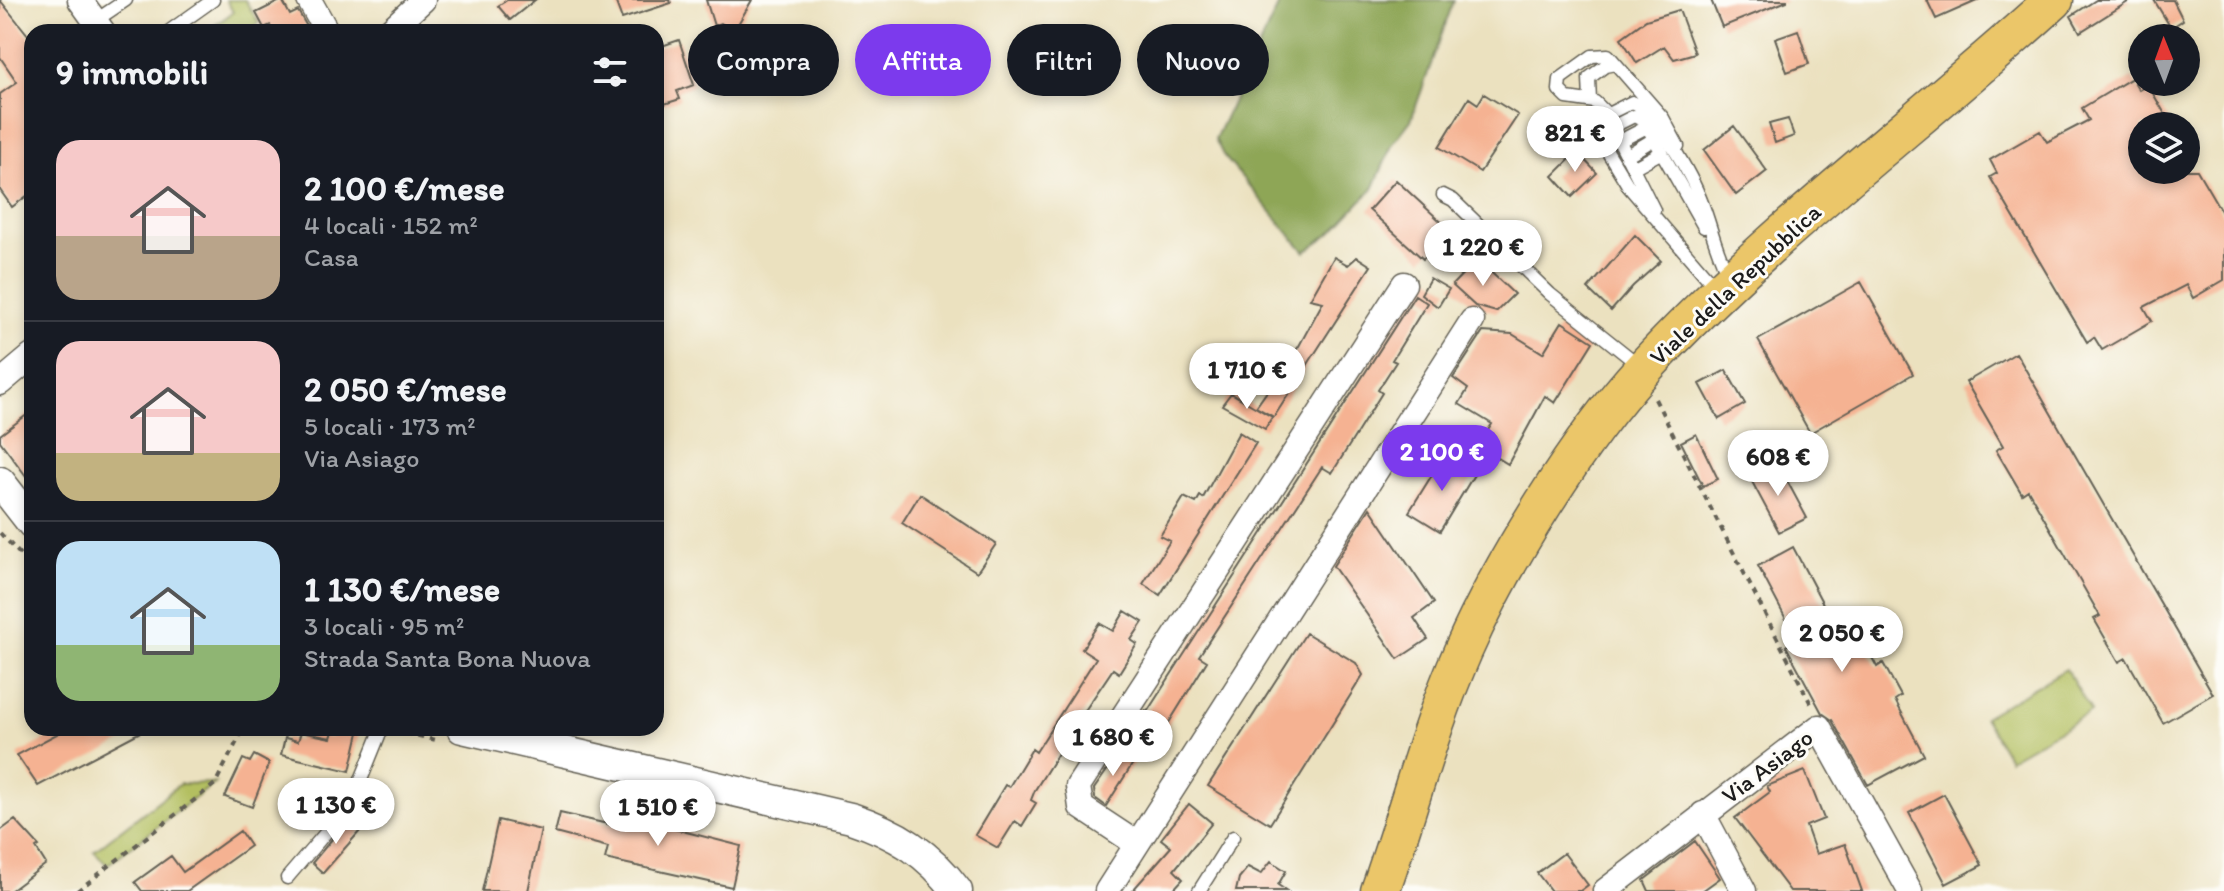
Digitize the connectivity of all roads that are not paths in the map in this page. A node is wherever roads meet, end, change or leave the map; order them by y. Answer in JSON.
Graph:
{"nodes":[{"id":1,"x":80,"y":0,"type":"edge"},
{"id":2,"x":126,"y":0,"type":"edge"},
{"id":3,"x":213,"y":0,"type":"edge"},
{"id":4,"x":309,"y":0,"type":"edge"},
{"id":5,"x":423,"y":0,"type":"edge"},
{"id":6,"x":2054,"y":0,"type":"edge"},
{"id":7,"x":98,"y":24,"type":"edge"},
{"id":8,"x":101,"y":24,"type":"edge"},
{"id":9,"x":179,"y":24,"type":"edge"},
{"id":10,"x":322,"y":24,"type":"edge"},
{"id":11,"x":397,"y":24,"type":"edge"},
{"id":12,"x":1615,"y":64,"type":"junction"},
{"id":13,"x":1590,"y":101,"type":"junction"},
{"id":14,"x":1607,"y":114,"type":"junction"},
{"id":15,"x":1654,"y":139,"type":"junction"},
{"id":16,"x":1662,"y":152,"type":"junction"},
{"id":17,"x":1626,"y":156,"type":"junction"},
{"id":18,"x":1633,"y":168,"type":"junction"},
{"id":19,"x":1690,"y":179,"type":"junction"},
{"id":20,"x":1443,"y":195,"type":"dead end"},
{"id":21,"x":1661,"y":224,"type":"junction"},
{"id":22,"x":1712,"y":241,"type":"junction"},
{"id":23,"x":1404,"y":284,"type":"dead end"},
{"id":24,"x":1726,"y":286,"type":"junction"},
{"id":25,"x":1472,"y":321,"type":"dead end"},
{"id":26,"x":24,"y":363,"type":"edge"},
{"id":27,"x":1646,"y":380,"type":"junction"},
{"id":28,"x":0,"y":383,"type":"edge"},
{"id":29,"x":0,"y":482,"type":"edge"},
{"id":30,"x":24,"y":513,"type":"edge"},
{"id":31,"x":379,"y":736,"type":"edge"},
{"id":32,"x":497,"y":736,"type":"edge"},
{"id":33,"x":1703,"y":814,"type":"junction"},
{"id":34,"x":1233,"y":837,"type":"dead end"},
{"id":35,"x":1137,"y":844,"type":"junction"},
{"id":36,"x":287,"y":878,"type":"dead end"},
{"id":37,"x":957,"y":891,"type":"edge"},
{"id":38,"x":1107,"y":891,"type":"edge"},
{"id":39,"x":1199,"y":891,"type":"edge"},
{"id":40,"x":1380,"y":891,"type":"edge"},
{"id":41,"x":1605,"y":891,"type":"edge"},
{"id":42,"x":1744,"y":891,"type":"edge"},
{"id":43,"x":1910,"y":891,"type":"edge"}],
"edges":[{"from":1,"to":7,"type":"street"},
{"from":2,"to":8,"type":"lane"},
{"from":3,"to":9,"type":"lane"},
{"from":4,"to":10,"type":"street"},
{"from":5,"to":11,"type":"street"},
{"from":6,"to":24,"type":"main road","name":"Viale della Repubblica"},
{"from":12,"to":13,"type":"lane"},
{"from":12,"to":13,"type":"lane"},
{"from":12,"to":19,"type":"lane"},
{"from":13,"to":14,"type":"lane"},
{"from":14,"to":19,"type":"lane"},
{"from":14,"to":21,"type":"lane"},
{"from":15,"to":16,"type":"lane"},
{"from":15,"to":17,"type":"lane"},
{"from":15,"to":17,"type":"lane"},
{"from":16,"to":18,"type":"lane"},
{"from":16,"to":22,"type":"lane"},
{"from":17,"to":18,"type":"lane"},
{"from":18,"to":21,"type":"lane"},
{"from":19,"to":22,"type":"lane"},
{"from":20,"to":27,"type":"lane"},
{"from":21,"to":24,"type":"lane"},
{"from":22,"to":24,"type":"lane"},
{"from":23,"to":35,"type":"street"},
{"from":24,"to":27,"type":"main road","name":"Viale della Repubblica"},
{"from":25,"to":35,"type":"street"},
{"from":26,"to":28,"type":"street"},
{"from":27,"to":40,"type":"main road","name":"Viale della Repubblica"},
{"from":29,"to":30,"type":"street"},
{"from":31,"to":36,"type":"lane"},
{"from":32,"to":37,"type":"street"},
{"from":33,"to":41,"type":"street","name":"Via Asiago"},
{"from":33,"to":42,"type":"street"},
{"from":33,"to":43,"type":"street","name":"Via Asiago"},
{"from":34,"to":39,"type":"lane"},
{"from":35,"to":38,"type":"street"}]}
